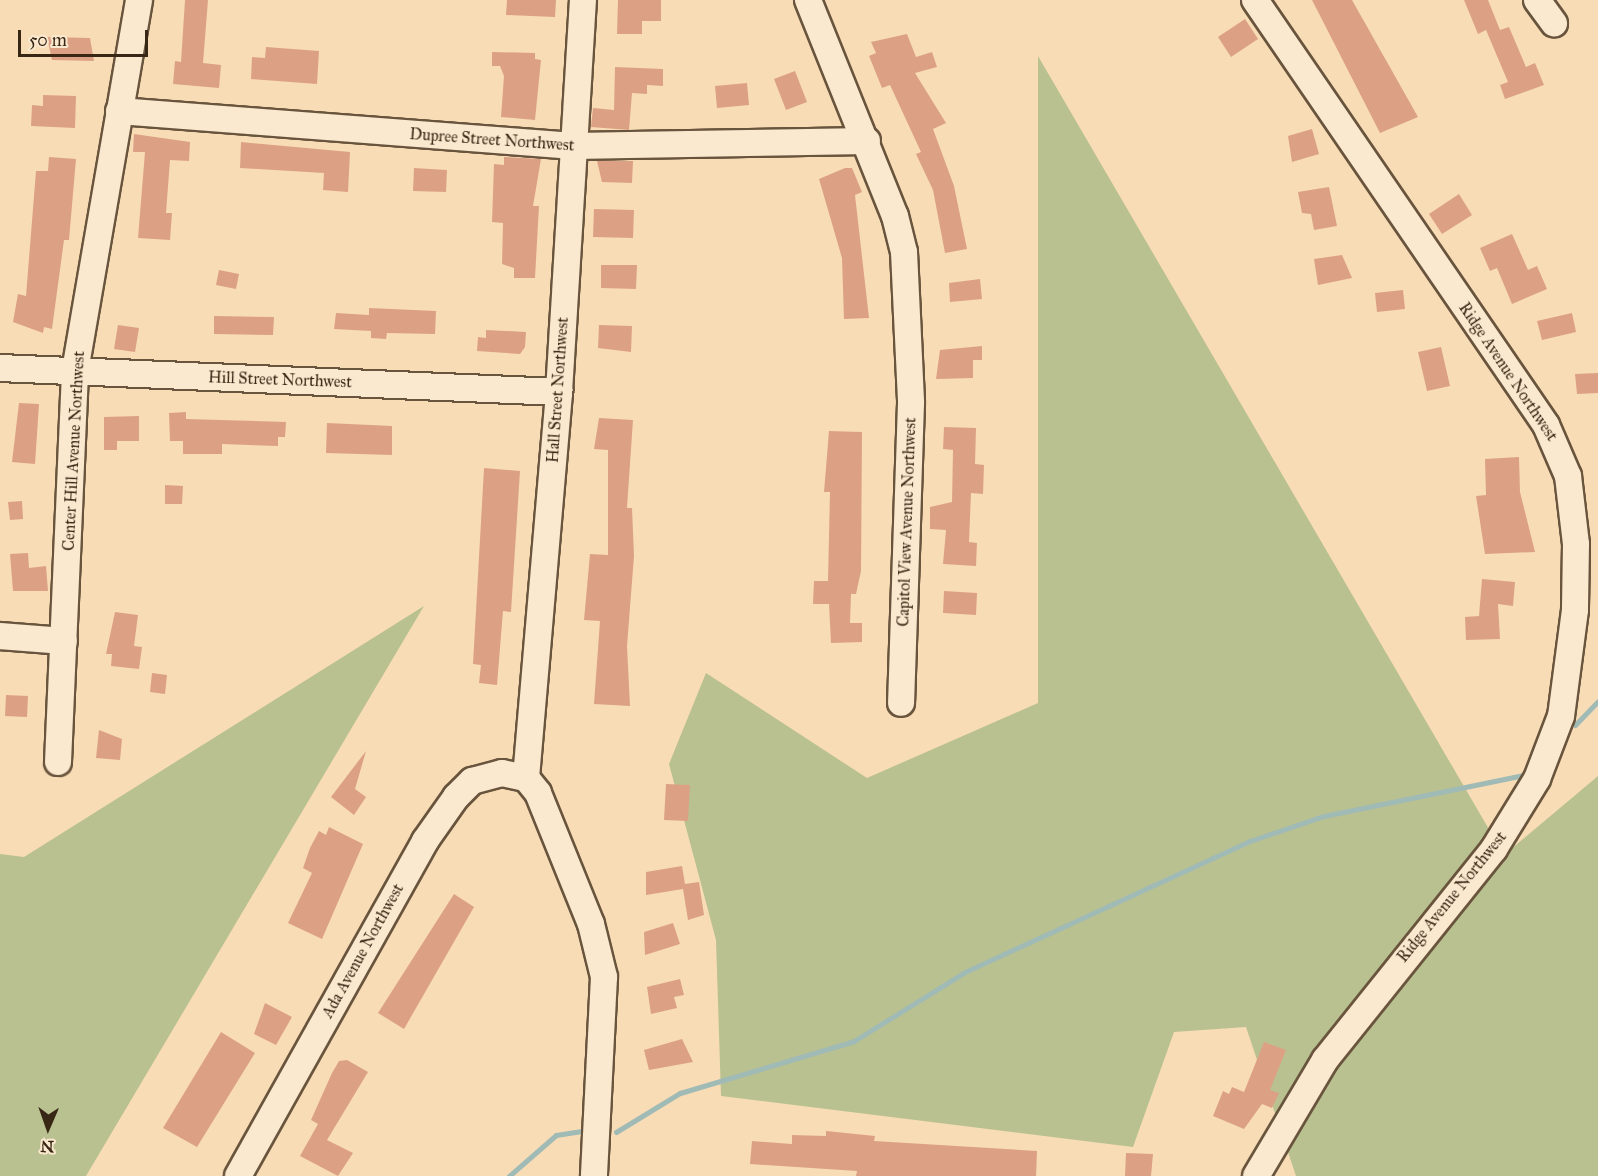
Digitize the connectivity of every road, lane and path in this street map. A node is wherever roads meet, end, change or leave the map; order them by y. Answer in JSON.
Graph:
{"nodes":[{"id":1,"x":139,"y":0,"type":"edge"},
{"id":2,"x":583,"y":0,"type":"edge"},
{"id":3,"x":808,"y":0,"type":"edge"},
{"id":4,"x":1255,"y":0,"type":"edge"},
{"id":5,"x":1537,"y":0,"type":"edge"},
{"id":6,"x":1554,"y":23,"type":"dead end"},
{"id":7,"x":119,"y":111,"type":"junction"},
{"id":8,"x":867,"y":141,"type":"junction"},
{"id":9,"x":574,"y":146,"type":"junction"},
{"id":10,"x":0,"y":368,"type":"edge"},
{"id":11,"x":75,"y":371,"type":"junction"},
{"id":12,"x":559,"y":392,"type":"junction"},
{"id":13,"x":0,"y":636,"type":"edge"},
{"id":14,"x":64,"y":640,"type":"junction"},
{"id":15,"x":902,"y":703,"type":"dead end"},
{"id":16,"x":58,"y":762,"type":"dead end"},
{"id":17,"x":526,"y":778,"type":"junction"},
{"id":18,"x":238,"y":1176,"type":"edge"},
{"id":19,"x":594,"y":1176,"type":"edge"},
{"id":20,"x":1257,"y":1176,"type":"edge"}],
"edges":[{"from":1,"to":7,"type":"street","name":"Center Hill Avenue Northwest"},
{"from":2,"to":9,"type":"street","name":"Hall Street Northwest"},
{"from":3,"to":8,"type":"street","name":"Capitol View Avenue Northwest"},
{"from":4,"to":20,"type":"street","name":"Ridge Avenue Northwest"},
{"from":5,"to":6,"type":"street"},
{"from":7,"to":9,"type":"street","name":"Dupree Street Northwest"},
{"from":7,"to":11,"type":"street","name":"Center Hill Avenue Northwest"},
{"from":8,"to":9,"type":"street","name":"Dupree Street Northwest"},
{"from":8,"to":15,"type":"street","name":"Capitol View Avenue Northwest"},
{"from":9,"to":12,"type":"street","name":"Hall Street Northwest"},
{"from":10,"to":11,"type":"street","name":"Hill Street Northwest"},
{"from":11,"to":12,"type":"street","name":"Hill Street Northwest"},
{"from":11,"to":14,"type":"street","name":"Center Hill Avenue Northwest"},
{"from":12,"to":17,"type":"street","name":"Hall Street Northwest"},
{"from":13,"to":14,"type":"street"},
{"from":14,"to":16,"type":"street","name":"Center Hill Avenue Northwest"},
{"from":17,"to":18,"type":"street","name":"Ada Avenue Northwest"},
{"from":17,"to":19,"type":"street"}]}
